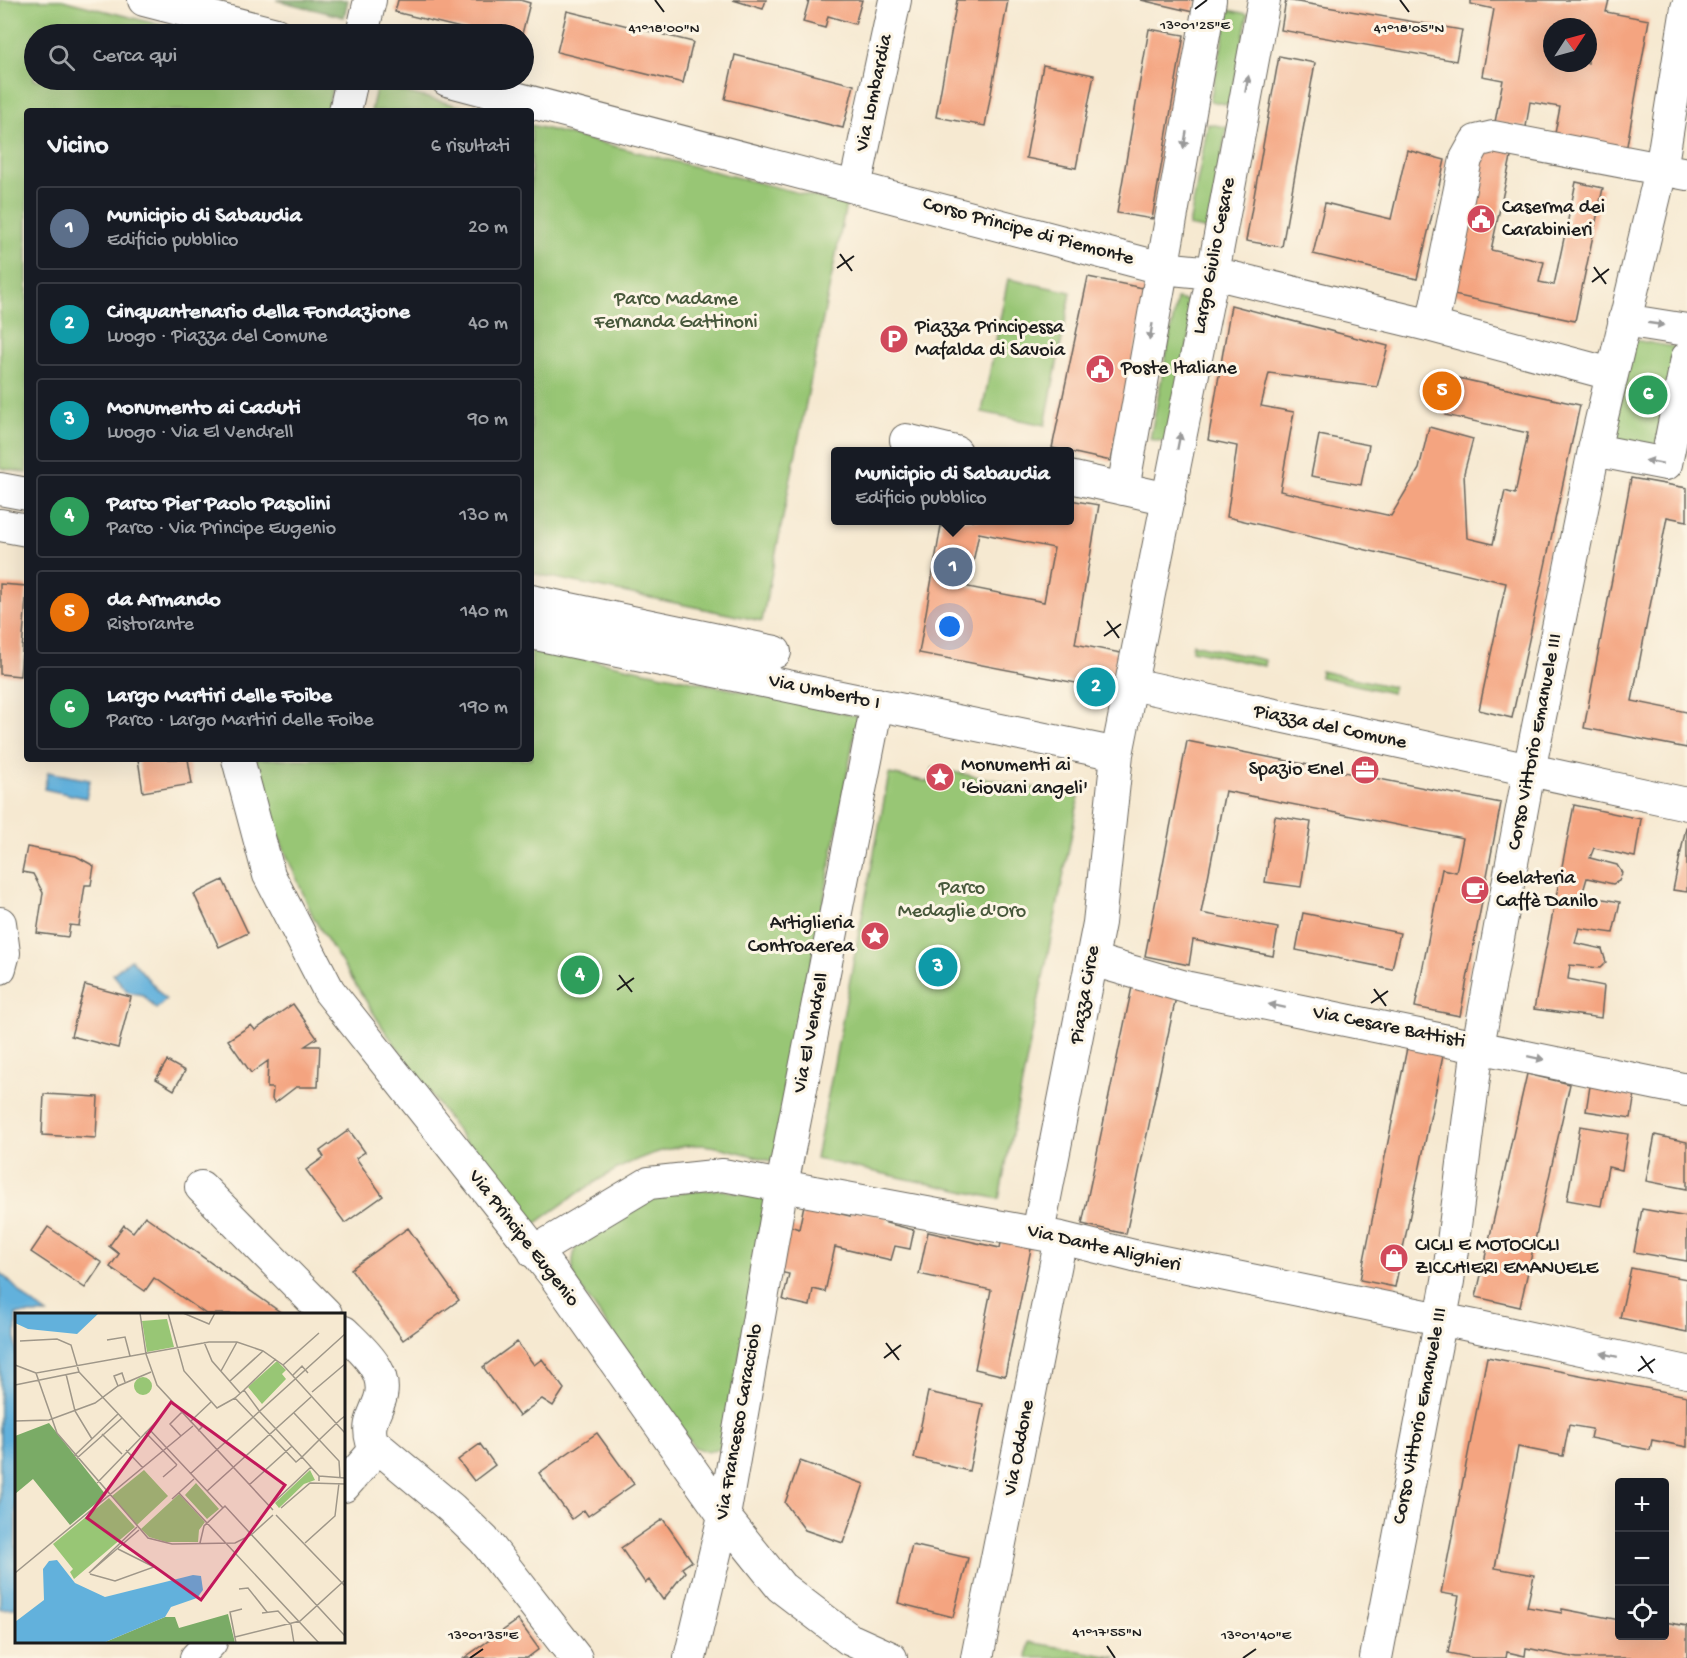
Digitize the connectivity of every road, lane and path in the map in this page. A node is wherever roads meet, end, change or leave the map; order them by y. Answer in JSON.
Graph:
{"nodes":[{"id":1,"x":144,"y":0,"type":"edge"},
{"id":2,"x":370,"y":0,"type":"edge"},
{"id":3,"x":895,"y":0,"type":"edge"},
{"id":4,"x":1210,"y":0,"type":"edge"},
{"id":5,"x":1264,"y":0,"type":"edge"},
{"id":6,"x":1687,"y":8,"type":"edge"},
{"id":7,"x":237,"y":24,"type":"edge"},
{"id":8,"x":364,"y":24,"type":"edge"},
{"id":9,"x":350,"y":90,"type":"edge"},
{"id":10,"x":485,"y":90,"type":"edge"},
{"id":11,"x":346,"y":108,"type":"edge"},
{"id":12,"x":1191,"y":109,"type":"junction"},
{"id":13,"x":1240,"y":119,"type":"junction"},
{"id":14,"x":1674,"y":172,"type":"edge"},
{"id":15,"x":855,"y":187,"type":"junction"},
{"id":16,"x":1162,"y":268,"type":"junction"},
{"id":17,"x":1213,"y":273,"type":"junction"},
{"id":18,"x":1624,"y":320,"type":"junction"},
{"id":19,"x":1432,"y":326,"type":"junction"},
{"id":20,"x":1687,"y":330,"type":"edge"},
{"id":21,"x":1687,"y":358,"type":"edge"},
{"id":22,"x":1611,"y":374,"type":"junction"},
{"id":23,"x":906,"y":440,"type":"dead end"},
{"id":24,"x":935,"y":447,"type":"edge"},
{"id":25,"x":1594,"y":450,"type":"junction"},
{"id":26,"x":1074,"y":478,"type":"edge"},
{"id":27,"x":0,"y":489,"type":"edge"},
{"id":28,"x":1124,"y":489,"type":"junction"},
{"id":29,"x":24,"y":494,"type":"edge"},
{"id":30,"x":1169,"y":499,"type":"junction"},
{"id":31,"x":0,"y":525,"type":"edge"},
{"id":32,"x":24,"y":530,"type":"edge"},
{"id":33,"x":534,"y":602,"type":"edge"},
{"id":34,"x":534,"y":633,"type":"edge"},
{"id":35,"x":772,"y":667,"type":"junction"},
{"id":36,"x":1132,"y":684,"type":"junction"},
{"id":37,"x":877,"y":704,"type":"junction"},
{"id":38,"x":1117,"y":754,"type":"junction"},
{"id":39,"x":239,"y":762,"type":"edge"},
{"id":40,"x":1529,"y":771,"type":"junction"},
{"id":41,"x":1687,"y":804,"type":"edge"},
{"id":42,"x":0,"y":923,"type":"edge"},
{"id":43,"x":1092,"y":960,"type":"junction"},
{"id":44,"x":0,"y":968,"type":"edge"},
{"id":45,"x":1478,"y":1046,"type":"junction"},
{"id":46,"x":1687,"y":1090,"type":"edge"},
{"id":47,"x":782,"y":1185,"type":"junction"},
{"id":48,"x":201,"y":1187,"type":"dead end"},
{"id":49,"x":1049,"y":1235,"type":"junction"},
{"id":50,"x":534,"y":1252,"type":"junction"},
{"id":51,"x":325,"y":1313,"type":"edge"},
{"id":52,"x":1438,"y":1320,"type":"junction"},
{"id":53,"x":345,"y":1333,"type":"edge"},
{"id":54,"x":1687,"y":1372,"type":"edge"},
{"id":55,"x":376,"y":1448,"type":"junction"},
{"id":56,"x":345,"y":1485,"type":"edge"},
{"id":57,"x":724,"y":1516,"type":"junction"},
{"id":58,"x":209,"y":1643,"type":"edge"},
{"id":59,"x":196,"y":1658,"type":"edge"},
{"id":60,"x":576,"y":1658,"type":"edge"},
{"id":61,"x":690,"y":1658,"type":"edge"},
{"id":62,"x":891,"y":1658,"type":"edge"},
{"id":63,"x":977,"y":1658,"type":"edge"},
{"id":64,"x":1376,"y":1658,"type":"edge"}],
"edges":[{"from":1,"to":7,"type":"street"},
{"from":2,"to":8,"type":"street"},
{"from":3,"to":15,"type":"street","name":"Via Lombardia"},
{"from":4,"to":12,"type":"street"},
{"from":13,"to":5,"type":"street","name":"Largo Giulio Cesare","one_way":true},
{"from":6,"to":14,"type":"street","name":"Corso Vittorio Emanuele III"},
{"from":9,"to":11,"type":"street"},
{"from":10,"to":15,"type":"street","name":"Corso Principe di Piemonte"},
{"from":12,"to":13,"type":"street"},
{"from":12,"to":16,"type":"street","one_way":true},
{"from":13,"to":17,"type":"street","name":"Largo Giulio Cesare"},
{"from":14,"to":18,"type":"street","name":"Corso Vittorio Emanuele III"},
{"from":14,"to":19,"type":"street"},
{"from":15,"to":16,"type":"street","name":"Corso Principe di Piemonte"},
{"from":16,"to":17,"type":"street","name":"Corso Principe di Piemonte"},
{"from":16,"to":28,"type":"street","one_way":true},
{"from":17,"to":19,"type":"street","name":"Corso Principe di Piemonte"},
{"from":30,"to":17,"type":"street","name":"Largo Giulio Cesare","one_way":true},
{"from":18,"to":20,"type":"street","one_way":true},
{"from":18,"to":22,"type":"street","name":"Corso Vittorio Emanuele III"},
{"from":19,"to":22,"type":"street","name":"Corso Principe di Piemonte"},
{"from":21,"to":25,"type":"street","one_way":true},
{"from":22,"to":25,"type":"street","name":"Corso Vittorio Emanuele III"},
{"from":23,"to":24,"type":"street"},
{"from":25,"to":40,"type":"street","name":"Corso Vittorio Emanuele III"},
{"from":26,"to":28,"type":"street"},
{"from":27,"to":29,"type":"street"},
{"from":28,"to":30,"type":"street"},
{"from":30,"to":36,"type":"street"},
{"from":31,"to":32,"type":"street"},
{"from":33,"to":35,"type":"street","name":"Via Umberto I"},
{"from":34,"to":35,"type":"street","name":"Via Umberto I"},
{"from":35,"to":37,"type":"street","name":"Via Umberto I"},
{"from":36,"to":38,"type":"street"},
{"from":36,"to":40,"type":"street","name":"Piazza del Comune"},
{"from":37,"to":38,"type":"street","name":"Via Umberto I"},
{"from":37,"to":47,"type":"street","name":"Via El Vendrell"},
{"from":38,"to":43,"type":"street","name":"Piazza Circe"},
{"from":39,"to":50,"type":"street","name":"Via Principe Eugenio"},
{"from":40,"to":41,"type":"street","name":"Piazza del Comune"},
{"from":40,"to":45,"type":"street","name":"Corso Vittorio Emanuele III"},
{"from":42,"to":44,"type":"street"},
{"from":45,"to":43,"type":"street","name":"Via Cesare Battisti","one_way":true},
{"from":43,"to":49,"type":"street","name":"Piazza Circe"},
{"from":45,"to":46,"type":"street","name":"Via Cesare Battisti","one_way":true},
{"from":45,"to":52,"type":"street","name":"Corso Vittorio Emanuele III"},
{"from":47,"to":49,"type":"street","name":"Via Dante Alighieri"},
{"from":47,"to":50,"type":"street","name":"Via Dante Alighieri"},
{"from":47,"to":57,"type":"street","name":"Via Francesco Caracciolo"},
{"from":48,"to":51,"type":"street"},
{"from":49,"to":52,"type":"street","name":"Via Dante Alighieri"},
{"from":49,"to":63,"type":"street","name":"Via Oddone"},
{"from":50,"to":57,"type":"street","name":"Via Principe Eugenio"},
{"from":54,"to":52,"type":"street","name":"Via Dante Alighieri","one_way":true},
{"from":52,"to":64,"type":"street","name":"Corso Vittorio Emanuele III"},
{"from":53,"to":55,"type":"street"},
{"from":55,"to":56,"type":"street"},
{"from":55,"to":60,"type":"street"},
{"from":57,"to":61,"type":"street","name":"Via Francesco Caracciolo"},
{"from":57,"to":62,"type":"street","name":"Via Principe Eugenio"},
{"from":58,"to":59,"type":"street"}]}
